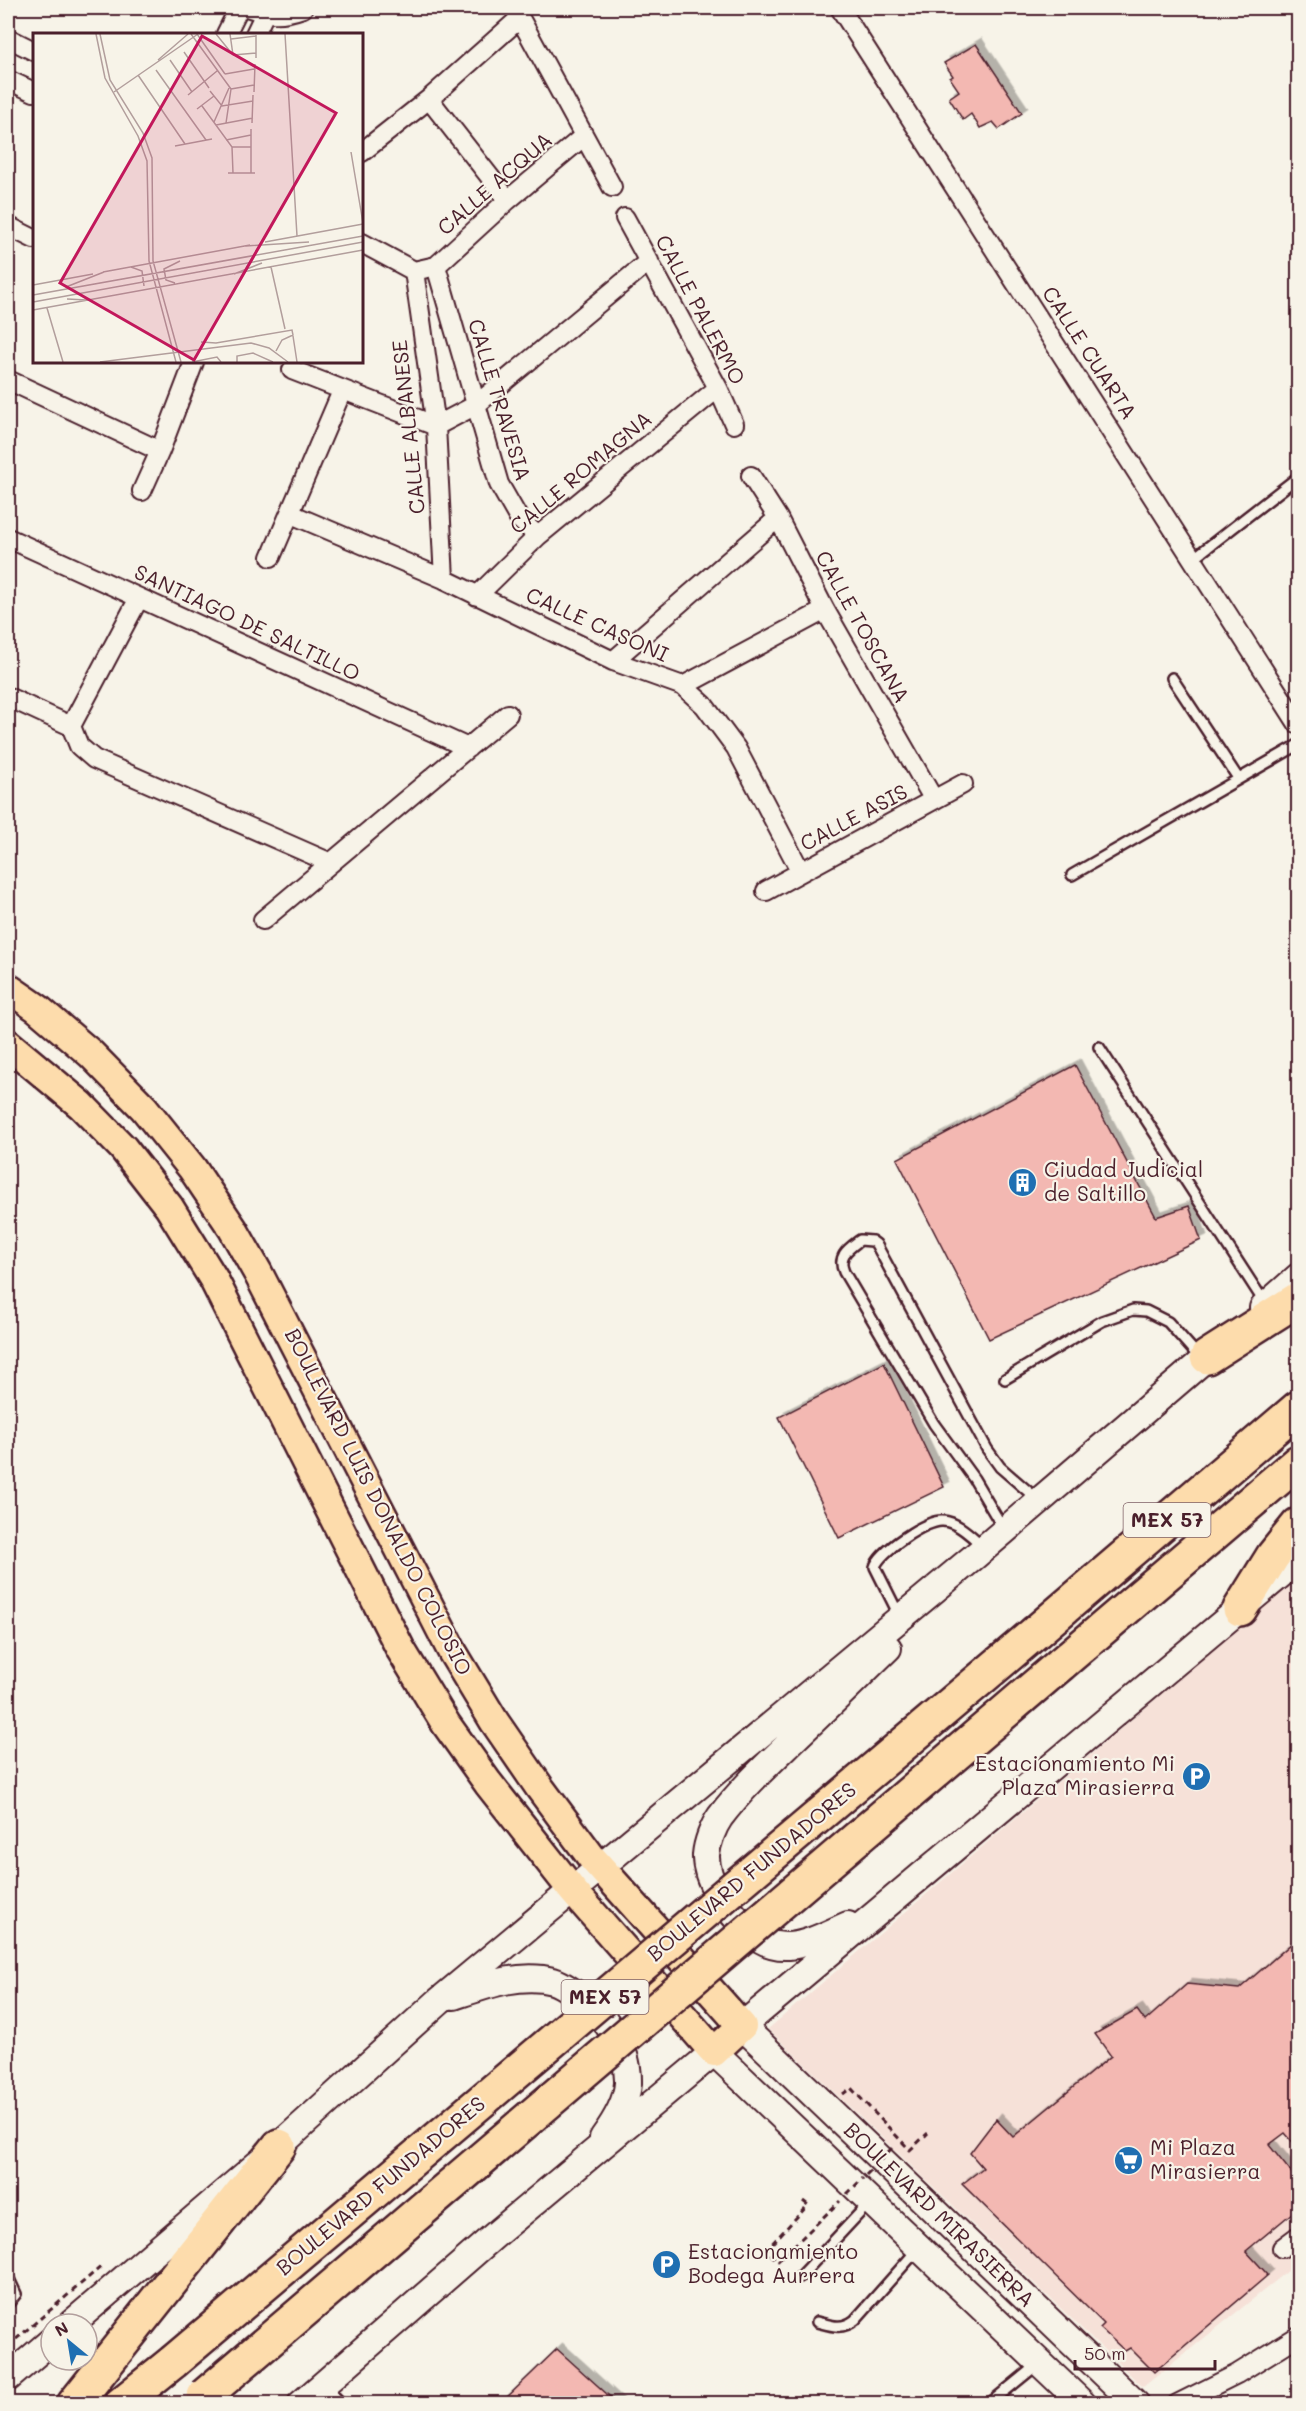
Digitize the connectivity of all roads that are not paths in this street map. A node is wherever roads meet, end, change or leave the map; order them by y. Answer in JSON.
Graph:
{"nodes":[{"id":1,"x":239,"y":8,"type":"edge"},
{"id":2,"x":303,"y":8,"type":"edge"},
{"id":3,"x":840,"y":8,"type":"edge"},
{"id":4,"x":257,"y":10,"type":"edge"},
{"id":5,"x":517,"y":13,"type":"edge"},
{"id":6,"x":226,"y":33,"type":"edge"},
{"id":7,"x":255,"y":33,"type":"edge"},
{"id":8,"x":8,"y":38,"type":"edge"},
{"id":9,"x":33,"y":50,"type":"edge"},
{"id":10,"x":8,"y":80,"type":"edge"},
{"id":11,"x":33,"y":92,"type":"edge"},
{"id":12,"x":429,"y":99,"type":"junction"},
{"id":13,"x":584,"y":136,"type":"junction"},
{"id":14,"x":363,"y":151,"type":"edge"},
{"id":15,"x":612,"y":187,"type":"dead end"},
{"id":16,"x":508,"y":200,"type":"junction"},
{"id":17,"x":625,"y":218,"type":"dead end"},
{"id":18,"x":8,"y":226,"type":"edge"},
{"id":19,"x":33,"y":238,"type":"edge"},
{"id":20,"x":363,"y":244,"type":"edge"},
{"id":21,"x":649,"y":261,"type":"junction"},
{"id":22,"x":436,"y":266,"type":"junction"},
{"id":23,"x":414,"y":270,"type":"junction"},
{"id":24,"x":194,"y":363,"type":"edge"},
{"id":25,"x":292,"y":370,"type":"dead end"},
{"id":26,"x":8,"y":380,"type":"edge"},
{"id":27,"x":718,"y":388,"type":"junction"},
{"id":28,"x":342,"y":391,"type":"junction"},
{"id":29,"x":476,"y":405,"type":"junction"},
{"id":30,"x":734,"y":424,"type":"dead end"},
{"id":31,"x":436,"y":426,"type":"junction"},
{"id":32,"x":160,"y":451,"type":"junction"},
{"id":33,"x":751,"y":476,"type":"dead end"},
{"id":34,"x":1299,"y":477,"type":"edge"},
{"id":35,"x":141,"y":491,"type":"dead end"},
{"id":36,"x":291,"y":514,"type":"junction"},
{"id":37,"x":778,"y":518,"type":"junction"},
{"id":38,"x":538,"y":536,"type":"junction"},
{"id":39,"x":8,"y":538,"type":"edge"},
{"id":40,"x":271,"y":556,"type":"dead end"},
{"id":41,"x":1194,"y":558,"type":"junction"},
{"id":42,"x":444,"y":579,"type":"junction"},
{"id":43,"x":477,"y":597,"type":"junction"},
{"id":44,"x":139,"y":598,"type":"junction"},
{"id":45,"x":825,"y":610,"type":"junction"},
{"id":46,"x":613,"y":661,"type":"junction"},
{"id":47,"x":1172,"y":678,"type":"dead end"},
{"id":48,"x":682,"y":686,"type":"junction"},
{"id":49,"x":8,"y":697,"type":"edge"},
{"id":50,"x":508,"y":714,"type":"dead end"},
{"id":51,"x":1299,"y":724,"type":"edge"},
{"id":52,"x":71,"y":726,"type":"junction"},
{"id":53,"x":1299,"y":745,"type":"edge"},
{"id":54,"x":468,"y":748,"type":"junction"},
{"id":55,"x":1238,"y":778,"type":"junction"},
{"id":56,"x":963,"y":784,"type":"dead end"},
{"id":57,"x":934,"y":800,"type":"junction"},
{"id":58,"x":331,"y":863,"type":"junction"},
{"id":59,"x":801,"y":873,"type":"junction"},
{"id":60,"x":1072,"y":875,"type":"dead end"},
{"id":61,"x":766,"y":891,"type":"dead end"},
{"id":62,"x":263,"y":920,"type":"dead end"},
{"id":63,"x":8,"y":988,"type":"edge"},
{"id":64,"x":8,"y":1044,"type":"edge"},
{"id":65,"x":1099,"y":1047,"type":"dead end"},
{"id":66,"x":1299,"y":1277,"type":"edge"},
{"id":67,"x":1299,"y":1299,"type":"edge"},
{"id":68,"x":1266,"y":1305,"type":"junction"},
{"id":69,"x":1205,"y":1359,"type":"junction"},
{"id":70,"x":1005,"y":1379,"type":"dead end"},
{"id":71,"x":1299,"y":1408,"type":"edge"},
{"id":72,"x":1299,"y":1462,"type":"edge"},
{"id":73,"x":1039,"y":1501,"type":"junction"},
{"id":74,"x":1299,"y":1525,"type":"edge"},
{"id":75,"x":1005,"y":1530,"type":"junction"},
{"id":76,"x":980,"y":1552,"type":"junction"},
{"id":77,"x":1299,"y":1560,"type":"edge"},
{"id":78,"x":1240,"y":1608,"type":"junction"},
{"id":79,"x":901,"y":1617,"type":"junction"},
{"id":80,"x":600,"y":1868,"type":"junction"},
{"id":81,"x":573,"y":1891,"type":"junction"},
{"id":82,"x":875,"y":1913,"type":"junction"},
{"id":83,"x":440,"y":2001,"type":"junction"},
{"id":84,"x":742,"y":2026,"type":"junction"},
{"id":85,"x":714,"y":2052,"type":"junction"},
{"id":86,"x":279,"y":2146,"type":"junction"},
{"id":87,"x":589,"y":2157,"type":"junction"},
{"id":88,"x":862,"y":2187,"type":"junction"},
{"id":89,"x":1299,"y":2236,"type":"edge"},
{"id":90,"x":919,"y":2247,"type":"junction"},
{"id":91,"x":1282,"y":2248,"type":"dead end"},
{"id":92,"x":8,"y":2277,"type":"edge"},
{"id":93,"x":800,"y":2277,"type":"dead end"},
{"id":94,"x":8,"y":2304,"type":"edge"},
{"id":95,"x":85,"y":2312,"type":"edge"},
{"id":96,"x":817,"y":2322,"type":"dead end"},
{"id":97,"x":1299,"y":2336,"type":"edge"},
{"id":98,"x":39,"y":2350,"type":"edge"},
{"id":99,"x":1040,"y":2363,"type":"junction"},
{"id":100,"x":11,"y":2372,"type":"edge"},
{"id":101,"x":324,"y":2385,"type":"junction"},
{"id":102,"x":200,"y":2400,"type":"edge"},
{"id":103,"x":74,"y":2403,"type":"edge"},
{"id":104,"x":121,"y":2403,"type":"edge"},
{"id":105,"x":301,"y":2403,"type":"edge"},
{"id":106,"x":342,"y":2403,"type":"edge"},
{"id":107,"x":989,"y":2403,"type":"edge"},
{"id":108,"x":1083,"y":2403,"type":"edge"},
{"id":109,"x":1136,"y":2403,"type":"edge"},
{"id":110,"x":1177,"y":2403,"type":"edge"}],
"edges":[{"from":1,"to":6,"type":"street"},
{"from":2,"to":4,"type":"street"},
{"from":3,"to":41,"type":"street","name":"CALLE CUARTA"},
{"from":4,"to":7,"type":"street"},
{"from":5,"to":12,"type":"street"},
{"from":5,"to":13,"type":"street"},
{"from":8,"to":9,"type":"street"},
{"from":10,"to":11,"type":"street"},
{"from":12,"to":14,"type":"street"},
{"from":12,"to":16,"type":"street"},
{"from":13,"to":15,"type":"street"},
{"from":13,"to":16,"type":"street","name":"CALLE ACQUA"},
{"from":16,"to":22,"type":"street","name":"CALLE ACQUA"},
{"from":17,"to":21,"type":"street","name":"CALLE PALERMO"},
{"from":18,"to":19,"type":"street"},
{"from":20,"to":23,"type":"street"},
{"from":21,"to":27,"type":"street","name":"CALLE PALERMO"},
{"from":21,"to":29,"type":"street"},
{"from":22,"to":23,"type":"street"},
{"from":22,"to":29,"type":"street","name":"CALLE TRAVESIA"},
{"from":23,"to":31,"type":"street","name":"CALLE ALBANESE"},
{"from":24,"to":32,"type":"street"},
{"from":25,"to":28,"type":"street"},
{"from":26,"to":32,"type":"street"},
{"from":27,"to":30,"type":"street","name":"CALLE PALERMO"},
{"from":27,"to":38,"type":"street","name":"CALLE ROMAGNA"},
{"from":28,"to":31,"type":"street"},
{"from":28,"to":36,"type":"street"},
{"from":29,"to":31,"type":"street"},
{"from":29,"to":38,"type":"street","name":"CALLE TRAVESIA"},
{"from":31,"to":42,"type":"street","name":"CALLE ALBANESE"},
{"from":32,"to":35,"type":"street"},
{"from":33,"to":37,"type":"street","name":"CALLE TOSCANA"},
{"from":34,"to":41,"type":"lane"},
{"from":36,"to":40,"type":"street"},
{"from":36,"to":42,"type":"street","name":"CALLE CASONI"},
{"from":37,"to":45,"type":"street","name":"CALLE TOSCANA"},
{"from":37,"to":46,"type":"street"},
{"from":38,"to":43,"type":"street","name":"CALLE ROMAGNA"},
{"from":39,"to":44,"type":"street","name":"SANTIAGO DE SALTILLO"},
{"from":41,"to":51,"type":"street","name":"CALLE CUARTA"},
{"from":42,"to":43,"type":"street","name":"CALLE CASONI"},
{"from":43,"to":46,"type":"street","name":"CALLE CASONI"},
{"from":44,"to":52,"type":"street"},
{"from":44,"to":54,"type":"street","name":"SANTIAGO DE SALTILLO"},
{"from":45,"to":48,"type":"street"},
{"from":45,"to":57,"type":"street","name":"CALLE TOSCANA"},
{"from":46,"to":48,"type":"street","name":"CALLE CASONI"},
{"from":47,"to":55,"type":"lane"},
{"from":48,"to":59,"type":"street","name":"CALLE CASONI"},
{"from":49,"to":52,"type":"street"},
{"from":50,"to":54,"type":"street"},
{"from":52,"to":58,"type":"street"},
{"from":53,"to":55,"type":"lane"},
{"from":54,"to":58,"type":"street"},
{"from":55,"to":60,"type":"lane"},
{"from":56,"to":57,"type":"street","name":"CALLE ASIS"},
{"from":57,"to":59,"type":"street","name":"CALLE ASIS"},
{"from":58,"to":62,"type":"street"},
{"from":59,"to":61,"type":"street","name":"CALLE ASIS"},
{"from":63,"to":80,"type":"main road","name":"BOULEVARD LUIS DONALDO COLOSIO"},
{"from":64,"to":81,"type":"main road","name":"BOULEVARD LUIS DONALDO COLOSIO"},
{"from":65,"to":68,"type":"lane"},
{"from":66,"to":68,"type":"main road"},
{"from":67,"to":69,"type":"highway"},
{"from":68,"to":69,"type":"main road"},
{"from":69,"to":70,"type":"lane"},
{"from":69,"to":73,"type":"main road"},
{"from":71,"to":104,"type":"highway","name":"BOULEVARD FUNDADORES","number":"MEX 57","bridge":true},
{"from":72,"to":102,"type":"highway","name":"BOULEVARD FUNDADORES","number":"MEX 57","bridge":true},
{"from":73,"to":75,"type":"main road"},
{"from":73,"to":75,"type":"lane"},
{"from":74,"to":78,"type":"highway"},
{"from":75,"to":76,"type":"main road"},
{"from":76,"to":79,"type":"main road"},
{"from":76,"to":79,"type":"lane"},
{"from":76,"to":82,"type":"main road"},
{"from":77,"to":78,"type":"main road"},
{"from":78,"to":82,"type":"main road"},
{"from":79,"to":80,"type":"main road"},
{"from":80,"to":81,"type":"main road"},
{"from":80,"to":84,"type":"main road","name":"BOULEVARD LUIS DONALDO COLOSIO"},
{"from":81,"to":83,"type":"main road"},
{"from":81,"to":85,"type":"main road","name":"BOULEVARD LUIS DONALDO COLOSIO"},
{"from":82,"to":84,"type":"main road"},
{"from":83,"to":86,"type":"main road"},
{"from":83,"to":87,"type":"main road"},
{"from":84,"to":85,"type":"main road"},
{"from":84,"to":109,"type":"main road","name":"BOULEVARD MIRASIERRA"},
{"from":85,"to":87,"type":"main road"},
{"from":85,"to":88,"type":"main road","name":"BOULEVARD MIRASIERRA"},
{"from":86,"to":95,"type":"main road"},
{"from":86,"to":103,"type":"highway"},
{"from":87,"to":101,"type":"main road"},
{"from":88,"to":90,"type":"main road","name":"BOULEVARD MIRASIERRA"},
{"from":88,"to":93,"type":"lane"},
{"from":89,"to":91,"type":"street"},
{"from":90,"to":96,"type":"lane"},
{"from":90,"to":99,"type":"main road","name":"BOULEVARD MIRASIERRA"},
{"from":92,"to":94,"type":"lane"},
{"from":97,"to":110,"type":"street"},
{"from":98,"to":100,"type":"main road"},
{"from":99,"to":107,"type":"lane"},
{"from":99,"to":108,"type":"main road","name":"BOULEVARD MIRASIERRA"},
{"from":101,"to":105,"type":"main road"},
{"from":101,"to":106,"type":"lane"}]}
